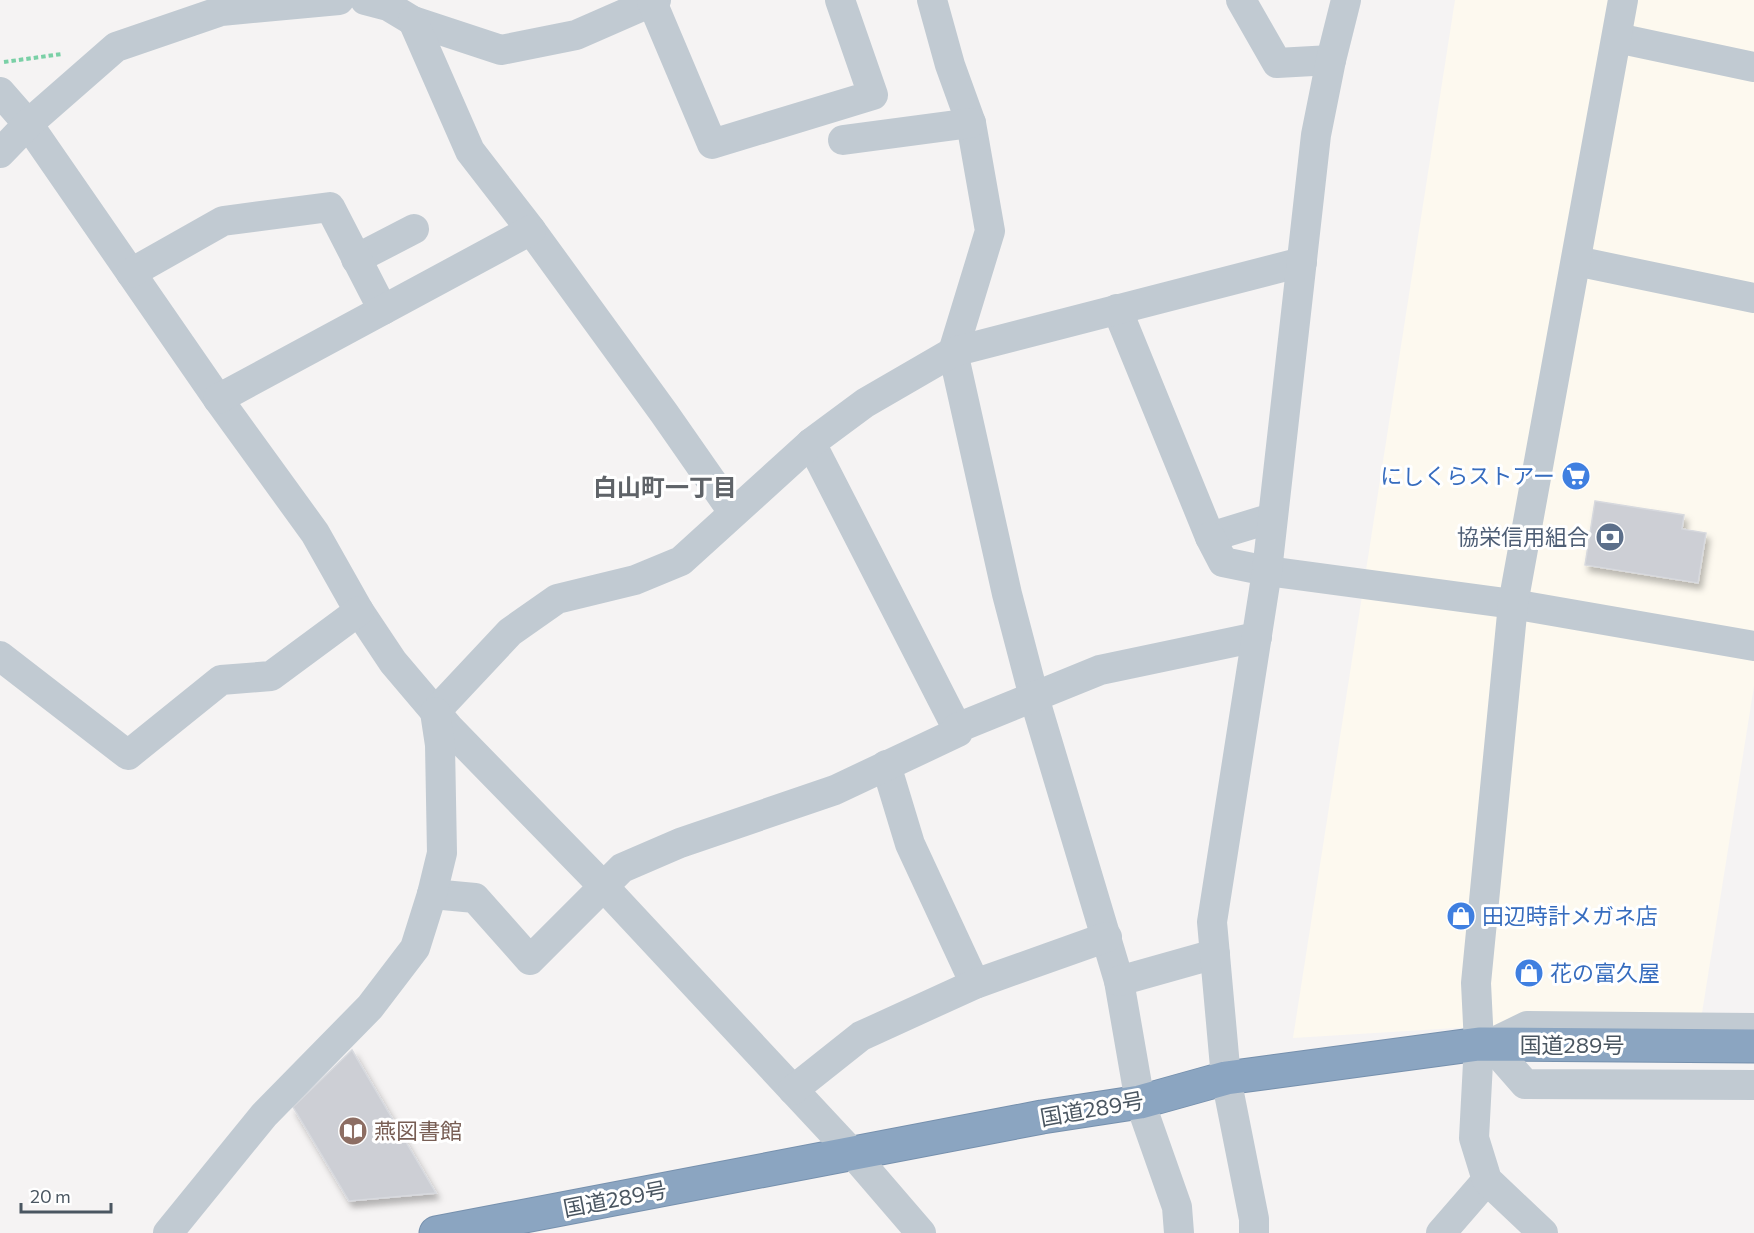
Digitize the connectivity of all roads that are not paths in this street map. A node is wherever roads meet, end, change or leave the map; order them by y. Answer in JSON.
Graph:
{"nodes":[{"id":1,"x":339,"y":0,"type":"edge"},
{"id":2,"x":366,"y":0,"type":"edge"},
{"id":3,"x":840,"y":0,"type":"edge"},
{"id":4,"x":932,"y":0,"type":"edge"},
{"id":5,"x":1241,"y":0,"type":"edge"},
{"id":6,"x":1346,"y":0,"type":"edge"},
{"id":7,"x":1623,"y":0,"type":"edge"},
{"id":8,"x":654,"y":1,"type":"edge"},
{"id":9,"x":413,"y":21,"type":"junction"},
{"id":10,"x":1617,"y":38,"type":"junction"},
{"id":11,"x":1331,"y":60,"type":"junction"},
{"id":12,"x":1754,"y":67,"type":"edge"},
{"id":13,"x":0,"y":92,"type":"edge"},
{"id":14,"x":971,"y":123,"type":"junction"},
{"id":15,"x":28,"y":124,"type":"junction"},
{"id":16,"x":843,"y":140,"type":"dead end"},
{"id":17,"x":0,"y":153,"type":"edge"},
{"id":18,"x":414,"y":229,"type":"dead end"},
{"id":19,"x":531,"y":230,"type":"junction"},
{"id":20,"x":356,"y":259,"type":"junction"},
{"id":21,"x":1576,"y":261,"type":"junction"},
{"id":22,"x":1302,"y":262,"type":"junction"},
{"id":23,"x":131,"y":273,"type":"junction"},
{"id":24,"x":1754,"y":298,"type":"edge"},
{"id":25,"x":1117,"y":309,"type":"junction"},
{"id":26,"x":383,"y":310,"type":"junction"},
{"id":27,"x":953,"y":352,"type":"junction"},
{"id":28,"x":218,"y":399,"type":"junction"},
{"id":29,"x":811,"y":443,"type":"junction"},
{"id":30,"x":733,"y":512,"type":"junction"},
{"id":31,"x":1272,"y":518,"type":"junction"},
{"id":32,"x":1210,"y":537,"type":"junction"},
{"id":33,"x":1267,"y":571,"type":"junction"},
{"id":34,"x":1513,"y":604,"type":"junction"},
{"id":35,"x":359,"y":611,"type":"junction"},
{"id":36,"x":1257,"y":637,"type":"junction"},
{"id":37,"x":1754,"y":646,"type":"edge"},
{"id":38,"x":0,"y":656,"type":"edge"},
{"id":39,"x":1034,"y":697,"type":"junction"},
{"id":40,"x":435,"y":712,"type":"junction"},
{"id":41,"x":957,"y":728,"type":"junction"},
{"id":42,"x":886,"y":765,"type":"junction"},
{"id":43,"x":604,"y":888,"type":"junction"},
{"id":44,"x":432,"y":894,"type":"junction"},
{"id":45,"x":1107,"y":937,"type":"junction"},
{"id":46,"x":1215,"y":954,"type":"junction"},
{"id":47,"x":1119,"y":981,"type":"junction"},
{"id":48,"x":975,"y":984,"type":"junction"},
{"id":49,"x":1754,"y":1028,"type":"edge"},
{"id":50,"x":1484,"y":1044,"type":"junction"},
{"id":51,"x":1754,"y":1046,"type":"edge"},
{"id":52,"x":1226,"y":1078,"type":"junction"},
{"id":53,"x":1754,"y":1085,"type":"edge"},
{"id":54,"x":793,"y":1090,"type":"junction"},
{"id":55,"x":1140,"y":1102,"type":"junction"},
{"id":56,"x":853,"y":1154,"type":"junction"},
{"id":57,"x":1487,"y":1180,"type":"junction"},
{"id":58,"x":168,"y":1233,"type":"edge"},
{"id":59,"x":436,"y":1233,"type":"edge"},
{"id":60,"x":921,"y":1233,"type":"edge"},
{"id":61,"x":1179,"y":1233,"type":"edge"},
{"id":62,"x":1254,"y":1233,"type":"edge"},
{"id":63,"x":1441,"y":1233,"type":"edge"},
{"id":64,"x":1543,"y":1233,"type":"edge"}],
"edges":[{"from":1,"to":15,"type":"street"},
{"from":2,"to":9,"type":"street"},
{"from":3,"to":8,"type":"street"},
{"from":4,"to":14,"type":"street"},
{"from":5,"to":11,"type":"street"},
{"from":6,"to":11,"type":"street"},
{"from":7,"to":10,"type":"street"},
{"from":8,"to":9,"type":"street"},
{"from":9,"to":19,"type":"street"},
{"from":10,"to":12,"type":"street"},
{"from":10,"to":21,"type":"street"},
{"from":11,"to":22,"type":"street"},
{"from":13,"to":15,"type":"street"},
{"from":14,"to":16,"type":"street"},
{"from":14,"to":27,"type":"street"},
{"from":15,"to":17,"type":"street"},
{"from":15,"to":23,"type":"street"},
{"from":18,"to":20,"type":"street"},
{"from":19,"to":26,"type":"street"},
{"from":19,"to":30,"type":"street"},
{"from":20,"to":23,"type":"street"},
{"from":20,"to":26,"type":"street"},
{"from":21,"to":24,"type":"street"},
{"from":21,"to":34,"type":"street"},
{"from":22,"to":25,"type":"street"},
{"from":22,"to":31,"type":"street"},
{"from":23,"to":28,"type":"street"},
{"from":25,"to":27,"type":"street"},
{"from":25,"to":32,"type":"street"},
{"from":26,"to":28,"type":"street"},
{"from":27,"to":29,"type":"street"},
{"from":27,"to":39,"type":"street"},
{"from":28,"to":35,"type":"street"},
{"from":29,"to":30,"type":"street"},
{"from":29,"to":41,"type":"street"},
{"from":30,"to":40,"type":"street"},
{"from":31,"to":32,"type":"street"},
{"from":31,"to":33,"type":"street"},
{"from":32,"to":33,"type":"street"},
{"from":33,"to":34,"type":"street"},
{"from":33,"to":36,"type":"street"},
{"from":34,"to":37,"type":"street"},
{"from":34,"to":50,"type":"street"},
{"from":35,"to":38,"type":"street"},
{"from":35,"to":40,"type":"street"},
{"from":36,"to":39,"type":"street"},
{"from":36,"to":46,"type":"street"},
{"from":39,"to":41,"type":"street"},
{"from":39,"to":45,"type":"street"},
{"from":40,"to":43,"type":"street"},
{"from":40,"to":44,"type":"street"},
{"from":41,"to":42,"type":"street"},
{"from":42,"to":43,"type":"street"},
{"from":42,"to":48,"type":"street"},
{"from":43,"to":44,"type":"street"},
{"from":43,"to":54,"type":"street"},
{"from":44,"to":58,"type":"street"},
{"from":45,"to":47,"type":"street"},
{"from":45,"to":48,"type":"street"},
{"from":46,"to":47,"type":"street"},
{"from":46,"to":52,"type":"street"},
{"from":47,"to":55,"type":"street"},
{"from":48,"to":54,"type":"street"},
{"from":49,"to":50,"type":"street"},
{"from":50,"to":51,"type":"highway","name":"国道289号"},
{"from":50,"to":52,"type":"highway","name":"国道289号"},
{"from":50,"to":53,"type":"street"},
{"from":50,"to":57,"type":"street"},
{"from":52,"to":55,"type":"highway","name":"国道289号"},
{"from":52,"to":62,"type":"street"},
{"from":54,"to":56,"type":"street"},
{"from":55,"to":56,"type":"highway","name":"国道289号"},
{"from":55,"to":61,"type":"street"},
{"from":56,"to":59,"type":"highway","name":"国道289号"},
{"from":56,"to":60,"type":"street"},
{"from":57,"to":63,"type":"street"},
{"from":57,"to":64,"type":"street"}]}
